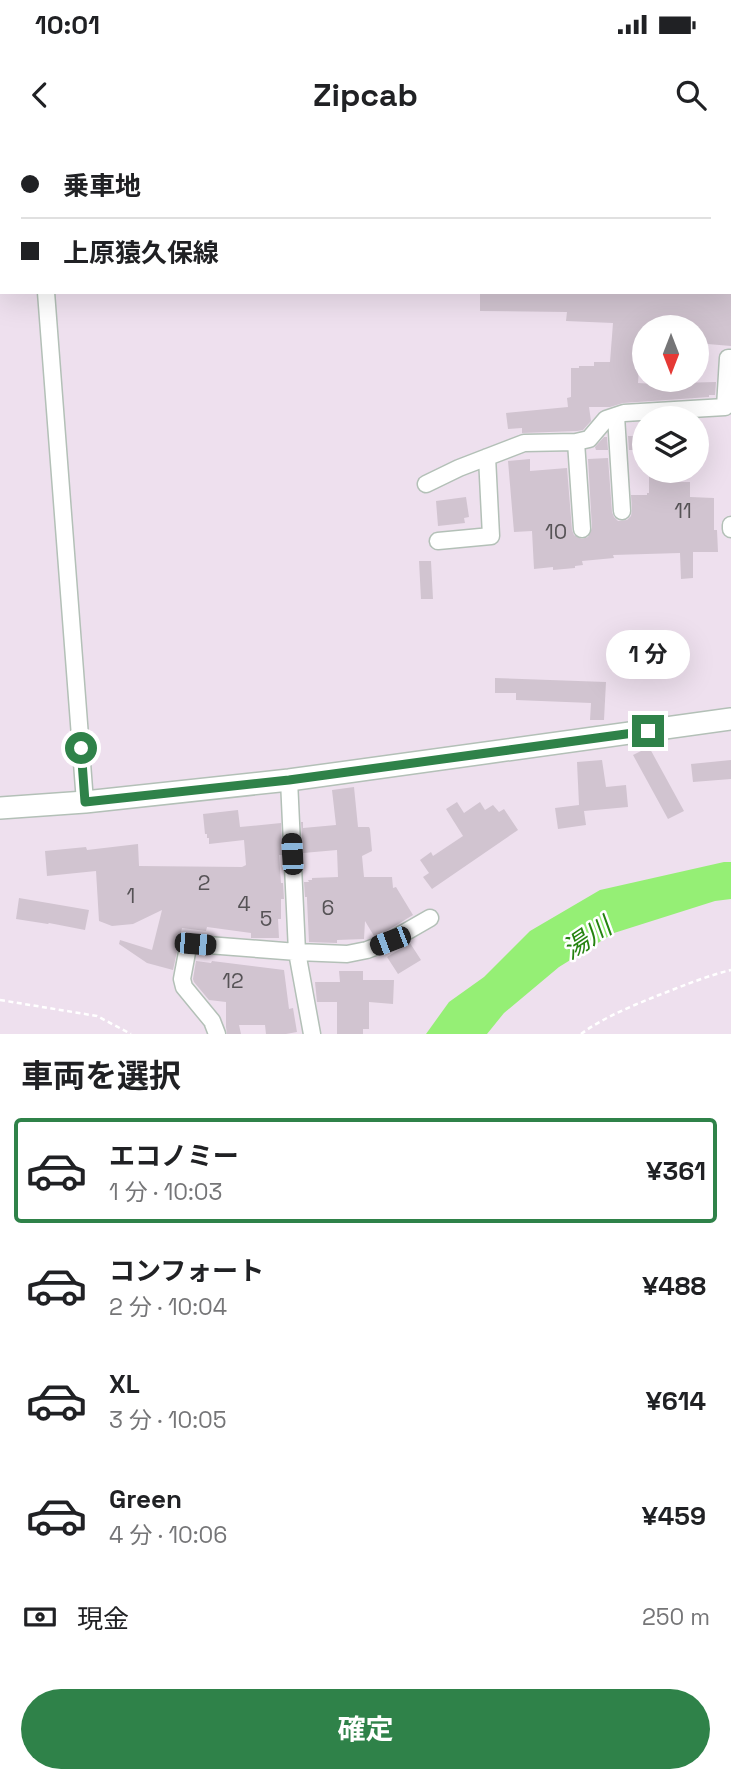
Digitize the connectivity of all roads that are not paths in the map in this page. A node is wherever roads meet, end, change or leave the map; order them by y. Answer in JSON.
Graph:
{"nodes":[{"id":1,"x":46,"y":294,"type":"edge"},
{"id":2,"x":731,"y":358,"type":"edge"},
{"id":3,"x":728,"y":412,"type":"edge"},
{"id":4,"x":616,"y":416,"type":"junction"},
{"id":5,"x":576,"y":442,"type":"junction"},
{"id":6,"x":487,"y":457,"type":"junction"},
{"id":7,"x":425,"y":484,"type":"dead end"},
{"id":8,"x":622,"y":511,"type":"dead end"},
{"id":9,"x":582,"y":529,"type":"dead end"},
{"id":10,"x":438,"y":541,"type":"dead end"},
{"id":11,"x":731,"y":719,"type":"edge"},
{"id":12,"x":289,"y":780,"type":"junction"},
{"id":13,"x":85,"y":802,"type":"junction"},
{"id":14,"x":0,"y":808,"type":"edge"},
{"id":15,"x":429,"y":919,"type":"dead end"},
{"id":16,"x":297,"y":952,"type":"junction"},
{"id":17,"x":217,"y":1034,"type":"edge"},
{"id":18,"x":312,"y":1034,"type":"edge"}],
"edges":[{"from":1,"to":13,"type":"street"},
{"from":2,"to":3,"type":"street"},
{"from":3,"to":4,"type":"street"},
{"from":4,"to":5,"type":"street"},
{"from":4,"to":8,"type":"street"},
{"from":5,"to":6,"type":"street"},
{"from":5,"to":9,"type":"street"},
{"from":6,"to":7,"type":"street"},
{"from":6,"to":10,"type":"street"},
{"from":11,"to":12,"type":"main road"},
{"from":12,"to":13,"type":"main road"},
{"from":12,"to":16,"type":"street"},
{"from":13,"to":14,"type":"main road"},
{"from":15,"to":16,"type":"street"},
{"from":16,"to":17,"type":"street"},
{"from":16,"to":18,"type":"street"}]}
